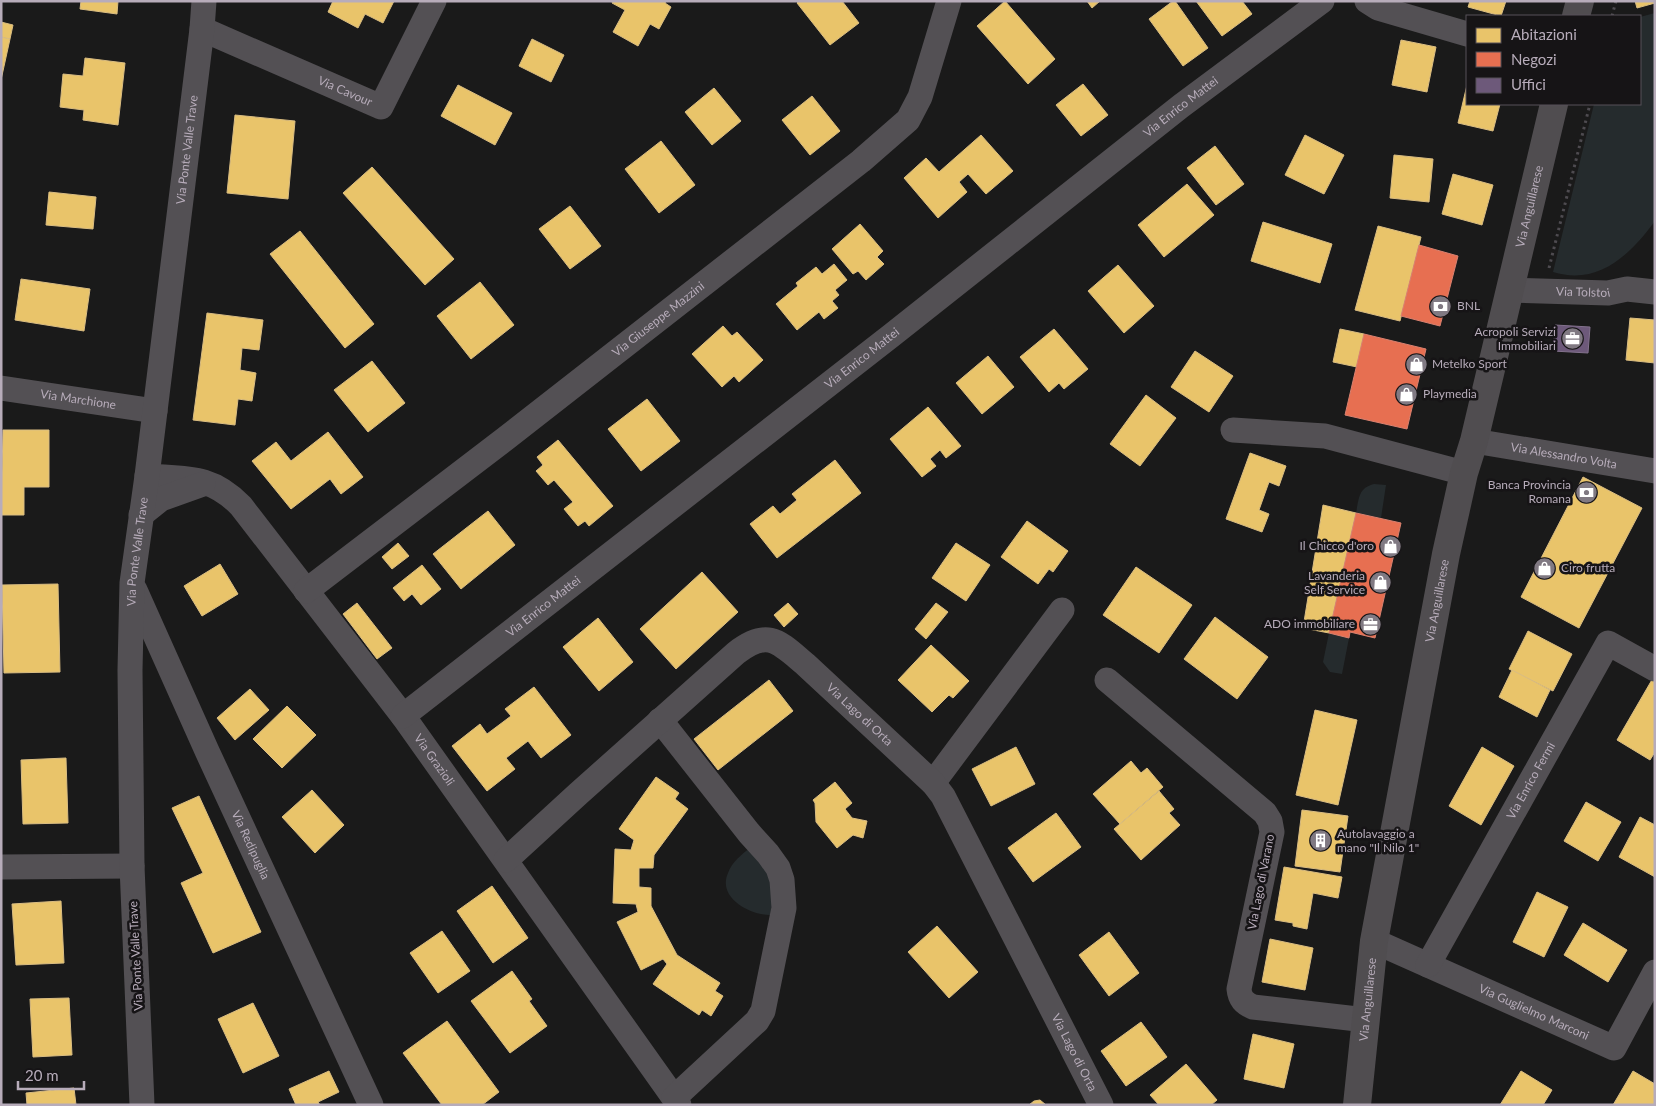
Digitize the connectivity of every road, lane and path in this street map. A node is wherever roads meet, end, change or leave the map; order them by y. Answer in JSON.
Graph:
{"nodes":[{"id":1,"x":204,"y":1,"type":"edge"},
{"id":2,"x":434,"y":1,"type":"edge"},
{"id":3,"x":949,"y":1,"type":"edge"},
{"id":4,"x":1322,"y":1,"type":"edge"},
{"id":5,"x":1367,"y":1,"type":"edge"},
{"id":6,"x":1580,"y":1,"type":"edge"},
{"id":7,"x":1616,"y":1,"type":"edge"},
{"id":8,"x":1576,"y":15,"type":"edge"},
{"id":9,"x":1612,"y":15,"type":"edge"},
{"id":10,"x":202,"y":29,"type":"junction"},
{"id":11,"x":1466,"y":34,"type":"edge"},
{"id":12,"x":1554,"y":105,"type":"edge"},
{"id":13,"x":1590,"y":105,"type":"edge"},
{"id":14,"x":1509,"y":290,"type":"junction"},
{"id":15,"x":1543,"y":291,"type":"junction"},
{"id":16,"x":1655,"y":292,"type":"edge"},
{"id":17,"x":1,"y":388,"type":"edge"},
{"id":18,"x":155,"y":411,"type":"junction"},
{"id":19,"x":1232,"y":430,"type":"dead end"},
{"id":20,"x":1474,"y":441,"type":"junction"},
{"id":21,"x":1655,"y":471,"type":"edge"},
{"id":22,"x":1464,"y":473,"type":"junction"},
{"id":23,"x":147,"y":476,"type":"junction"},
{"id":24,"x":208,"y":482,"type":"junction"},
{"id":25,"x":141,"y":515,"type":"junction"},
{"id":26,"x":132,"y":584,"type":"junction"},
{"id":27,"x":306,"y":591,"type":"junction"},
{"id":28,"x":1062,"y":610,"type":"dead end"},
{"id":29,"x":1655,"y":669,"type":"edge"},
{"id":30,"x":1108,"y":680,"type":"dead end"},
{"id":31,"x":403,"y":716,"type":"junction"},
{"id":32,"x":660,"y":720,"type":"junction"},
{"id":33,"x":933,"y":783,"type":"junction"},
{"id":34,"x":506,"y":860,"type":"junction"},
{"id":35,"x":132,"y":866,"type":"junction"},
{"id":36,"x":1,"y":867,"type":"edge"},
{"id":37,"x":1374,"y":941,"type":"junction"},
{"id":38,"x":1428,"y":965,"type":"junction"},
{"id":39,"x":1655,"y":972,"type":"edge"},
{"id":40,"x":1366,"y":1020,"type":"junction"},
{"id":41,"x":676,"y":1101,"type":"edge"},
{"id":42,"x":142,"y":1105,"type":"edge"},
{"id":43,"x":371,"y":1105,"type":"edge"},
{"id":44,"x":1101,"y":1105,"type":"edge"},
{"id":45,"x":1357,"y":1105,"type":"edge"}],
"edges":[{"from":1,"to":10,"type":"street","name":"Via Ponte Valle Trave"},
{"from":2,"to":10,"type":"street","name":"Via Cavour"},
{"from":3,"to":27,"type":"street","name":"Via Giuseppe Mazzini"},
{"from":4,"to":31,"type":"street","name":"Via Enrico Mattei"},
{"from":5,"to":11,"type":"street"},
{"from":6,"to":8,"type":"main road"},
{"from":7,"to":9,"type":"path"},
{"from":10,"to":18,"type":"street","name":"Via Ponte Valle Trave"},
{"from":12,"to":14,"type":"main road","name":"Via Anguillarese"},
{"from":13,"to":15,"type":"path"},
{"from":14,"to":15,"type":"street","name":"Via Tolstoi"},
{"from":14,"to":20,"type":"main road","name":"Via Anguillarese"},
{"from":15,"to":16,"type":"street","name":"Via Tolstoi"},
{"from":17,"to":18,"type":"street","name":"Via Marchione"},
{"from":18,"to":23,"type":"street","name":"Via Ponte Valle Trave"},
{"from":19,"to":22,"type":"street"},
{"from":20,"to":21,"type":"street","name":"Via Alessandro Volta"},
{"from":20,"to":22,"type":"main road","name":"Via Anguillarese"},
{"from":22,"to":37,"type":"main road","name":"Via Anguillarese"},
{"from":23,"to":24,"type":"street","name":"Via Grazioli"},
{"from":23,"to":25,"type":"street","name":"Via Ponte Valle Trave"},
{"from":24,"to":25,"type":"street"},
{"from":24,"to":27,"type":"street","name":"Via Grazioli"},
{"from":25,"to":26,"type":"street","name":"Via Ponte Valle Trave"},
{"from":26,"to":35,"type":"street","name":"Via Ponte Valle Trave"},
{"from":26,"to":43,"type":"street","name":"Via Redipuglia"},
{"from":27,"to":31,"type":"street","name":"Via Grazioli"},
{"from":28,"to":33,"type":"street"},
{"from":29,"to":38,"type":"street","name":"Via Enrico Fermi"},
{"from":30,"to":40,"type":"street","name":"Via Lago di Varano"},
{"from":31,"to":34,"type":"street","name":"Via Grazioli"},
{"from":32,"to":33,"type":"street","name":"Via Lago di Orta"},
{"from":32,"to":34,"type":"street","name":"Via Lago di Orta"},
{"from":32,"to":41,"type":"street"},
{"from":33,"to":44,"type":"street","name":"Via Lago di Orta"},
{"from":34,"to":41,"type":"street","name":"Via Grazioli"},
{"from":35,"to":36,"type":"street"},
{"from":35,"to":42,"type":"street","name":"Via Ponte Valle Trave"},
{"from":37,"to":38,"type":"street","name":"Via Guglielmo Marconi"},
{"from":37,"to":40,"type":"main road","name":"Via Anguillarese"},
{"from":38,"to":39,"type":"street","name":"Via Guglielmo Marconi"},
{"from":40,"to":45,"type":"main road","name":"Via Anguillarese"}]}
